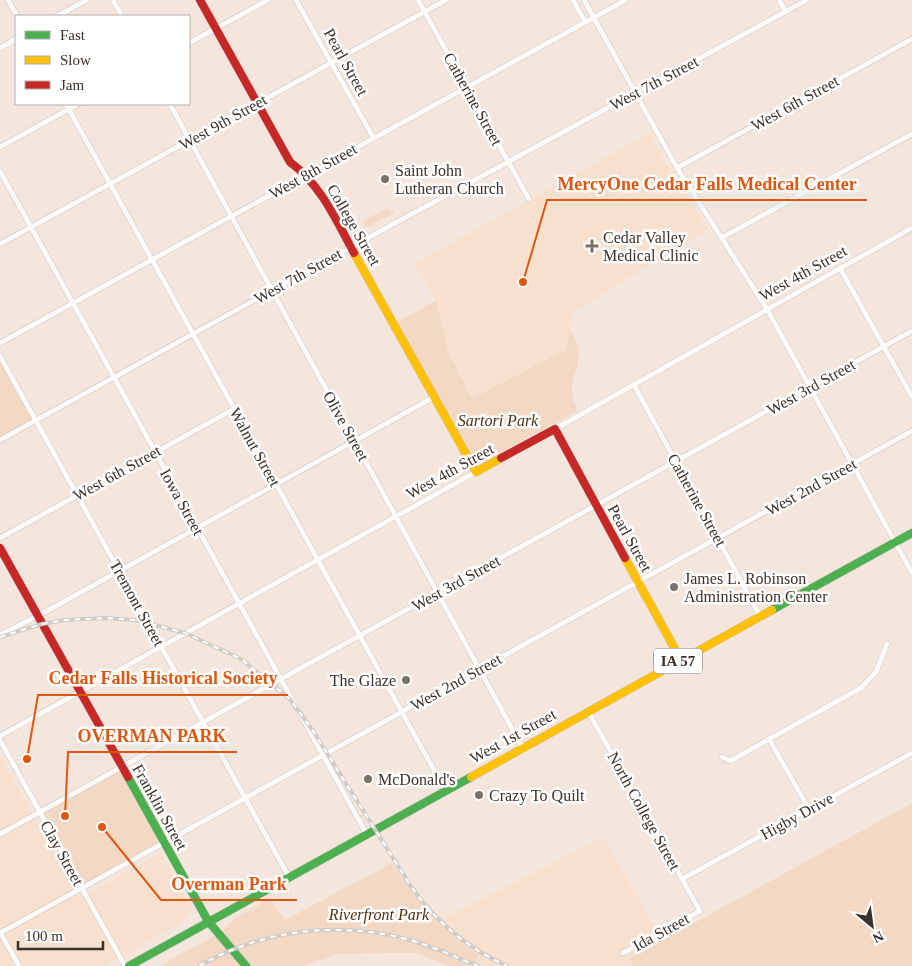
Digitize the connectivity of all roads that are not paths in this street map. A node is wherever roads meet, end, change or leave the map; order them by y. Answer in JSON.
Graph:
{"nodes":[{"id":1,"x":8,"y":0,"type":"edge"},
{"id":2,"x":87,"y":0,"type":"edge"},
{"id":3,"x":113,"y":0,"type":"edge"},
{"id":4,"x":200,"y":0,"type":"edge"},
{"id":5,"x":268,"y":0,"type":"edge"},
{"id":6,"x":296,"y":0,"type":"edge"},
{"id":7,"x":418,"y":0,"type":"edge"},
{"id":8,"x":446,"y":0,"type":"edge"},
{"id":9,"x":573,"y":0,"type":"edge"},
{"id":10,"x":584,"y":0,"type":"edge"},
{"id":11,"x":626,"y":0,"type":"edge"},
{"id":12,"x":779,"y":0,"type":"edge"},
{"id":13,"x":808,"y":0,"type":"edge"},
{"id":14,"x":425,"y":12,"type":"junction"},
{"id":15,"x":786,"y":12,"type":"junction"},
{"id":16,"x":16,"y":15,"type":"edge"},
{"id":17,"x":59,"y":15,"type":"edge"},
{"id":18,"x":121,"y":15,"type":"edge"},
{"id":19,"x":594,"y":18,"type":"junction"},
{"id":20,"x":585,"y":22,"type":"junction"},
{"id":21,"x":216,"y":28,"type":"junction"},
{"id":22,"x":912,"y":39,"type":"edge"},
{"id":23,"x":15,"y":40,"type":"edge"},
{"id":24,"x":190,"y":42,"type":"edge"},
{"id":25,"x":0,"y":48,"type":"edge"},
{"id":26,"x":331,"y":63,"type":"junction"},
{"id":27,"x":467,"y":87,"type":"junction"},
{"id":28,"x":636,"y":93,"type":"junction"},
{"id":29,"x":257,"y":104,"type":"junction"},
{"id":30,"x":171,"y":105,"type":"edge"},
{"id":31,"x":67,"y":106,"type":"edge"},
{"id":32,"x":912,"y":134,"type":"edge"},
{"id":33,"x":372,"y":137,"type":"junction"},
{"id":34,"x":190,"y":140,"type":"junction"},
{"id":35,"x":0,"y":147,"type":"edge"},
{"id":36,"x":508,"y":161,"type":"junction"},
{"id":37,"x":677,"y":168,"type":"junction"},
{"id":38,"x":0,"y":171,"type":"edge"},
{"id":39,"x":306,"y":174,"type":"junction"},
{"id":40,"x":110,"y":184,"type":"junction"},
{"id":41,"x":529,"y":199,"type":"dead end"},
{"id":42,"x":231,"y":216,"type":"junction"},
{"id":43,"x":31,"y":227,"type":"junction"},
{"id":44,"x":912,"y":228,"type":"edge"},
{"id":45,"x":721,"y":238,"type":"junction"},
{"id":46,"x":0,"y":244,"type":"edge"},
{"id":47,"x":351,"y":247,"type":"junction"},
{"id":48,"x":152,"y":260,"type":"junction"},
{"id":49,"x":840,"y":268,"type":"junction"},
{"id":50,"x":272,"y":290,"type":"junction"},
{"id":51,"x":72,"y":303,"type":"junction"},
{"id":52,"x":766,"y":309,"type":"junction"},
{"id":53,"x":912,"y":332,"type":"edge"},
{"id":54,"x":193,"y":334,"type":"junction"},
{"id":55,"x":0,"y":343,"type":"edge"},
{"id":56,"x":884,"y":347,"type":"junction"},
{"id":57,"x":0,"y":356,"type":"edge"},
{"id":58,"x":114,"y":378,"type":"junction"},
{"id":59,"x":634,"y":384,"type":"junction"},
{"id":60,"x":810,"y":388,"type":"junction"},
{"id":61,"x":434,"y":397,"type":"junction"},
{"id":62,"x":912,"y":397,"type":"edge"},
{"id":63,"x":234,"y":409,"type":"junction"},
{"id":64,"x":36,"y":420,"type":"junction"},
{"id":65,"x":555,"y":429,"type":"junction"},
{"id":66,"x":912,"y":431,"type":"edge"},
{"id":67,"x":0,"y":440,"type":"edge"},
{"id":68,"x":355,"y":441,"type":"junction"},
{"id":69,"x":155,"y":453,"type":"junction"},
{"id":70,"x":676,"y":462,"type":"junction"},
{"id":71,"x":852,"y":464,"type":"junction"},
{"id":72,"x":476,"y":472,"type":"junction"},
{"id":73,"x":276,"y":484,"type":"junction"},
{"id":74,"x":77,"y":496,"type":"junction"},
{"id":75,"x":596,"y":505,"type":"junction"},
{"id":76,"x":396,"y":516,"type":"junction"},
{"id":77,"x":196,"y":528,"type":"junction"},
{"id":78,"x":912,"y":533,"type":"edge"},
{"id":79,"x":0,"y":538,"type":"edge"},
{"id":80,"x":718,"y":538,"type":"junction"},
{"id":81,"x":895,"y":542,"type":"junction"},
{"id":82,"x":0,"y":548,"type":"edge"},
{"id":83,"x":318,"y":560,"type":"junction"},
{"id":84,"x":119,"y":571,"type":"junction"},
{"id":85,"x":912,"y":574,"type":"edge"},
{"id":86,"x":638,"y":582,"type":"junction"},
{"id":87,"x":438,"y":593,"type":"junction"},
{"id":88,"x":238,"y":604,"type":"junction"},
{"id":89,"x":38,"y":616,"type":"junction"},
{"id":90,"x":760,"y":616,"type":"junction"},
{"id":91,"x":0,"y":636,"type":"edge"},
{"id":92,"x":360,"y":636,"type":"junction"},
{"id":93,"x":887,"y":644,"type":"dead end"},
{"id":94,"x":161,"y":646,"type":"junction"},
{"id":95,"x":681,"y":660,"type":"junction"},
{"id":96,"x":479,"y":669,"type":"junction"},
{"id":97,"x":280,"y":680,"type":"junction"},
{"id":98,"x":80,"y":692,"type":"junction"},
{"id":99,"x":588,"y":710,"type":"junction"},
{"id":100,"x":402,"y":712,"type":"junction"},
{"id":101,"x":203,"y":722,"type":"junction"},
{"id":102,"x":0,"y":736,"type":"edge"},
{"id":103,"x":769,"y":739,"type":"junction"},
{"id":104,"x":0,"y":740,"type":"edge"},
{"id":105,"x":522,"y":747,"type":"junction"},
{"id":106,"x":912,"y":753,"type":"edge"},
{"id":107,"x":321,"y":756,"type":"junction"},
{"id":108,"x":722,"y":758,"type":"dead end"},
{"id":109,"x":122,"y":767,"type":"junction"},
{"id":110,"x":445,"y":790,"type":"junction"},
{"id":111,"x":245,"y":798,"type":"junction"},
{"id":112,"x":809,"y":810,"type":"junction"},
{"id":113,"x":40,"y":812,"type":"junction"},
{"id":114,"x":366,"y":833,"type":"junction"},
{"id":115,"x":0,"y":834,"type":"edge"},
{"id":116,"x":164,"y":843,"type":"junction"},
{"id":117,"x":289,"y":877,"type":"junction"},
{"id":118,"x":682,"y":879,"type":"junction"},
{"id":119,"x":82,"y":888,"type":"junction"},
{"id":120,"x":700,"y":911,"type":"joint"},
{"id":121,"x":208,"y":921,"type":"junction"},
{"id":122,"x":0,"y":933,"type":"edge"},
{"id":123,"x":623,"y":953,"type":"dead end"},
{"id":124,"x":19,"y":966,"type":"edge"},
{"id":125,"x":125,"y":966,"type":"edge"},
{"id":126,"x":129,"y":966,"type":"edge"},
{"id":127,"x":246,"y":966,"type":"edge"}],
"edges":[{"from":1,"to":16,"type":"street"},
{"from":2,"to":17,"type":"street"},
{"from":3,"to":18,"type":"street"},
{"from":4,"to":21,"type":"street","name":"College Street"},
{"from":5,"to":21,"type":"street"},
{"from":6,"to":26,"type":"street","name":"Pearl Street"},
{"from":7,"to":14,"type":"street","name":"Catherine Street"},
{"from":8,"to":14,"type":"street","name":"West 9th Street"},
{"from":9,"to":20,"type":"street"},
{"from":10,"to":19,"type":"street"},
{"from":11,"to":19,"type":"street","name":"West 8th Street"},
{"from":12,"to":15,"type":"street"},
{"from":13,"to":15,"type":"street","name":"West 7th Street"},
{"from":14,"to":26,"type":"street","name":"West 9th Street"},
{"from":14,"to":27,"type":"street","name":"Catherine Street"},
{"from":15,"to":28,"type":"street","name":"West 7th Street"},
{"from":19,"to":20,"type":"street","name":"West 8th Street"},
{"from":19,"to":28,"type":"street"},
{"from":20,"to":27,"type":"street","name":"West 8th Street"},
{"from":21,"to":24,"type":"street"},
{"from":21,"to":29,"type":"street","name":"College Street"},
{"from":22,"to":37,"type":"street","name":"West 6th Street"},
{"from":23,"to":25,"type":"street"},
{"from":26,"to":29,"type":"street","name":"West 9th Street"},
{"from":26,"to":33,"type":"street","name":"Pearl Street"},
{"from":27,"to":33,"type":"street","name":"West 8th Street"},
{"from":27,"to":36,"type":"street","name":"Catherine Street"},
{"from":28,"to":36,"type":"street","name":"West 7th Street"},
{"from":28,"to":37,"type":"street"},
{"from":29,"to":34,"type":"street","name":"West 9th Street"},
{"from":29,"to":39,"type":"street","name":"College Street"},
{"from":30,"to":34,"type":"street","name":"Olive Street"},
{"from":31,"to":35,"type":"street"},
{"from":31,"to":40,"type":"street","name":"Walnut Street"},
{"from":32,"to":45,"type":"street"},
{"from":33,"to":39,"type":"street","name":"West 8th Street"},
{"from":34,"to":40,"type":"street","name":"West 9th Street"},
{"from":34,"to":42,"type":"street","name":"Olive Street"},
{"from":36,"to":41,"type":"street","name":"Catherine Street"},
{"from":36,"to":47,"type":"street","name":"West 7th Street"},
{"from":37,"to":45,"type":"street"},
{"from":38,"to":43,"type":"street","name":"Iowa Street"},
{"from":39,"to":42,"type":"street","name":"West 8th Street"},
{"from":39,"to":47,"type":"street","name":"College Street"},
{"from":40,"to":43,"type":"street","name":"West 9th Street"},
{"from":40,"to":48,"type":"street","name":"Walnut Street"},
{"from":42,"to":48,"type":"street","name":"West 8th Street"},
{"from":42,"to":50,"type":"street","name":"Olive Street"},
{"from":43,"to":46,"type":"street","name":"West 9th Street"},
{"from":43,"to":51,"type":"street","name":"Iowa Street"},
{"from":44,"to":49,"type":"street","name":"West 4th Street"},
{"from":45,"to":52,"type":"street"},
{"from":47,"to":50,"type":"street","name":"West 7th Street"},
{"from":47,"to":61,"type":"street","name":"College Street"},
{"from":48,"to":51,"type":"street","name":"West 8th Street"},
{"from":48,"to":54,"type":"street","name":"Walnut Street"},
{"from":49,"to":52,"type":"street","name":"West 4th Street"},
{"from":49,"to":56,"type":"street"},
{"from":50,"to":54,"type":"street","name":"West 7th Street"},
{"from":50,"to":68,"type":"street","name":"Olive Street"},
{"from":51,"to":55,"type":"street","name":"West 8th Street"},
{"from":51,"to":58,"type":"street","name":"Iowa Street"},
{"from":52,"to":59,"type":"street","name":"West 4th Street"},
{"from":52,"to":60,"type":"street"},
{"from":53,"to":56,"type":"street","name":"West 3rd Street"},
{"from":54,"to":58,"type":"street","name":"West 7th Street"},
{"from":54,"to":63,"type":"street","name":"Walnut Street"},
{"from":56,"to":60,"type":"street","name":"West 3rd Street"},
{"from":56,"to":62,"type":"street"},
{"from":57,"to":64,"type":"street","name":"Tremont Street"},
{"from":58,"to":64,"type":"street","name":"West 7th Street"},
{"from":58,"to":69,"type":"street","name":"Iowa Street"},
{"from":59,"to":65,"type":"street","name":"West 4th Street"},
{"from":59,"to":70,"type":"street","name":"Catherine Street"},
{"from":60,"to":70,"type":"street","name":"West 3rd Street"},
{"from":60,"to":71,"type":"street"},
{"from":61,"to":68,"type":"street"},
{"from":61,"to":72,"type":"street","name":"College Street"},
{"from":63,"to":69,"type":"street","name":"West 6th Street"},
{"from":63,"to":73,"type":"street","name":"Walnut Street"},
{"from":64,"to":67,"type":"street","name":"West 7th Street"},
{"from":64,"to":74,"type":"street","name":"Tremont Street"},
{"from":65,"to":72,"type":"street","name":"West 4th Street"},
{"from":65,"to":75,"type":"street","name":"Pearl Street"},
{"from":66,"to":71,"type":"street","name":"West 2nd Street"},
{"from":68,"to":73,"type":"street"},
{"from":68,"to":76,"type":"street","name":"Olive Street"},
{"from":69,"to":74,"type":"street","name":"West 6th Street"},
{"from":69,"to":77,"type":"street","name":"Iowa Street"},
{"from":70,"to":75,"type":"street","name":"West 3rd Street"},
{"from":70,"to":80,"type":"street","name":"Catherine Street"},
{"from":71,"to":80,"type":"street","name":"West 2nd Street"},
{"from":71,"to":81,"type":"street"},
{"from":72,"to":76,"type":"street","name":"West 4th Street"},
{"from":73,"to":77,"type":"street"},
{"from":73,"to":83,"type":"street","name":"Walnut Street"},
{"from":74,"to":79,"type":"street","name":"West 6th Street"},
{"from":74,"to":84,"type":"street","name":"Tremont Street"},
{"from":75,"to":86,"type":"street","name":"Pearl Street"},
{"from":75,"to":87,"type":"street","name":"West 3rd Street"},
{"from":76,"to":83,"type":"street","name":"West 4th Street"},
{"from":76,"to":87,"type":"street","name":"Olive Street"},
{"from":77,"to":84,"type":"street"},
{"from":77,"to":88,"type":"street","name":"Iowa Street"},
{"from":78,"to":81,"type":"street","name":"West 1st Street","number":"IA 57"},
{"from":80,"to":86,"type":"street","name":"West 2nd Street"},
{"from":80,"to":90,"type":"street","name":"Catherine Street"},
{"from":81,"to":85,"type":"street"},
{"from":81,"to":90,"type":"street","name":"West 1st Street","number":"IA 57"},
{"from":82,"to":89,"type":"street","name":"Franklin Street"},
{"from":83,"to":88,"type":"street","name":"West 4th Street"},
{"from":83,"to":92,"type":"street","name":"Walnut Street"},
{"from":84,"to":89,"type":"street"},
{"from":84,"to":94,"type":"street","name":"Tremont Street"},
{"from":86,"to":95,"type":"street","name":"Pearl Street"},
{"from":86,"to":96,"type":"street","name":"West 2nd Street"},
{"from":87,"to":92,"type":"street","name":"West 3rd Street"},
{"from":87,"to":96,"type":"street","name":"Olive Street"},
{"from":88,"to":94,"type":"street","name":"West 4th Street"},
{"from":88,"to":97,"type":"street","name":"Iowa Street"},
{"from":89,"to":91,"type":"street"},
{"from":89,"to":98,"type":"street","name":"Franklin Street"},
{"from":90,"to":95,"type":"street","name":"West 1st Street","number":"IA 57"},
{"from":92,"to":97,"type":"street","name":"West 3rd Street"},
{"from":92,"to":100,"type":"street","name":"Walnut Street"},
{"from":93,"to":103,"type":"street"},
{"from":94,"to":98,"type":"street","name":"West 4th Street"},
{"from":94,"to":101,"type":"street","name":"Tremont Street"},
{"from":95,"to":99,"type":"street","name":"West 1st Street","number":"IA 57"},
{"from":96,"to":100,"type":"street","name":"West 2nd Street"},
{"from":96,"to":105,"type":"street","name":"Olive Street"},
{"from":97,"to":101,"type":"street","name":"West 3rd Street"},
{"from":97,"to":107,"type":"street","name":"Iowa Street"},
{"from":98,"to":102,"type":"street","name":"West 4th Street"},
{"from":98,"to":109,"type":"street","name":"Franklin Street"},
{"from":99,"to":105,"type":"street","name":"West 1st Street","number":"IA 57"},
{"from":99,"to":118,"type":"street","name":"North College Street"},
{"from":100,"to":107,"type":"street","name":"West 2nd Street"},
{"from":100,"to":110,"type":"street","name":"Walnut Street"},
{"from":101,"to":109,"type":"street","name":"West 3rd Street"},
{"from":101,"to":111,"type":"street","name":"Tremont Street"},
{"from":103,"to":108,"type":"street"},
{"from":103,"to":112,"type":"street"},
{"from":104,"to":113,"type":"street","name":"Clay Street"},
{"from":105,"to":110,"type":"street","name":"West 1st Street","number":"IA 57"},
{"from":106,"to":112,"type":"street","name":"Higby Drive"},
{"from":107,"to":111,"type":"street","name":"West 2nd Street"},
{"from":107,"to":114,"type":"street","name":"Iowa Street"},
{"from":109,"to":113,"type":"street","name":"West 3rd Street"},
{"from":109,"to":116,"type":"street","name":"Franklin Street"},
{"from":110,"to":114,"type":"street","name":"West 1st Street","number":"IA 57"},
{"from":111,"to":116,"type":"street","name":"West 2nd Street"},
{"from":111,"to":117,"type":"street","name":"Tremont Street"},
{"from":112,"to":118,"type":"street","name":"Higby Drive"},
{"from":113,"to":115,"type":"street","name":"West 3rd Street"},
{"from":113,"to":119,"type":"street","name":"Clay Street"},
{"from":114,"to":117,"type":"street","name":"West 1st Street","number":"IA 57"},
{"from":116,"to":119,"type":"street","name":"West 2nd Street"},
{"from":116,"to":121,"type":"street","name":"Franklin Street"},
{"from":117,"to":121,"type":"street","name":"West 1st Street","number":"IA 57"},
{"from":118,"to":120,"type":"street","name":"North College Street"},
{"from":119,"to":122,"type":"street","name":"West 2nd Street"},
{"from":119,"to":125,"type":"street","name":"Clay Street"},
{"from":120,"to":123,"type":"street","name":"Ida Street"},
{"from":121,"to":126,"type":"street","name":"West 1st Street","number":"IA 57"},
{"from":121,"to":127,"type":"street","name":"Franklin Street"},
{"from":122,"to":124,"type":"street"}]}
